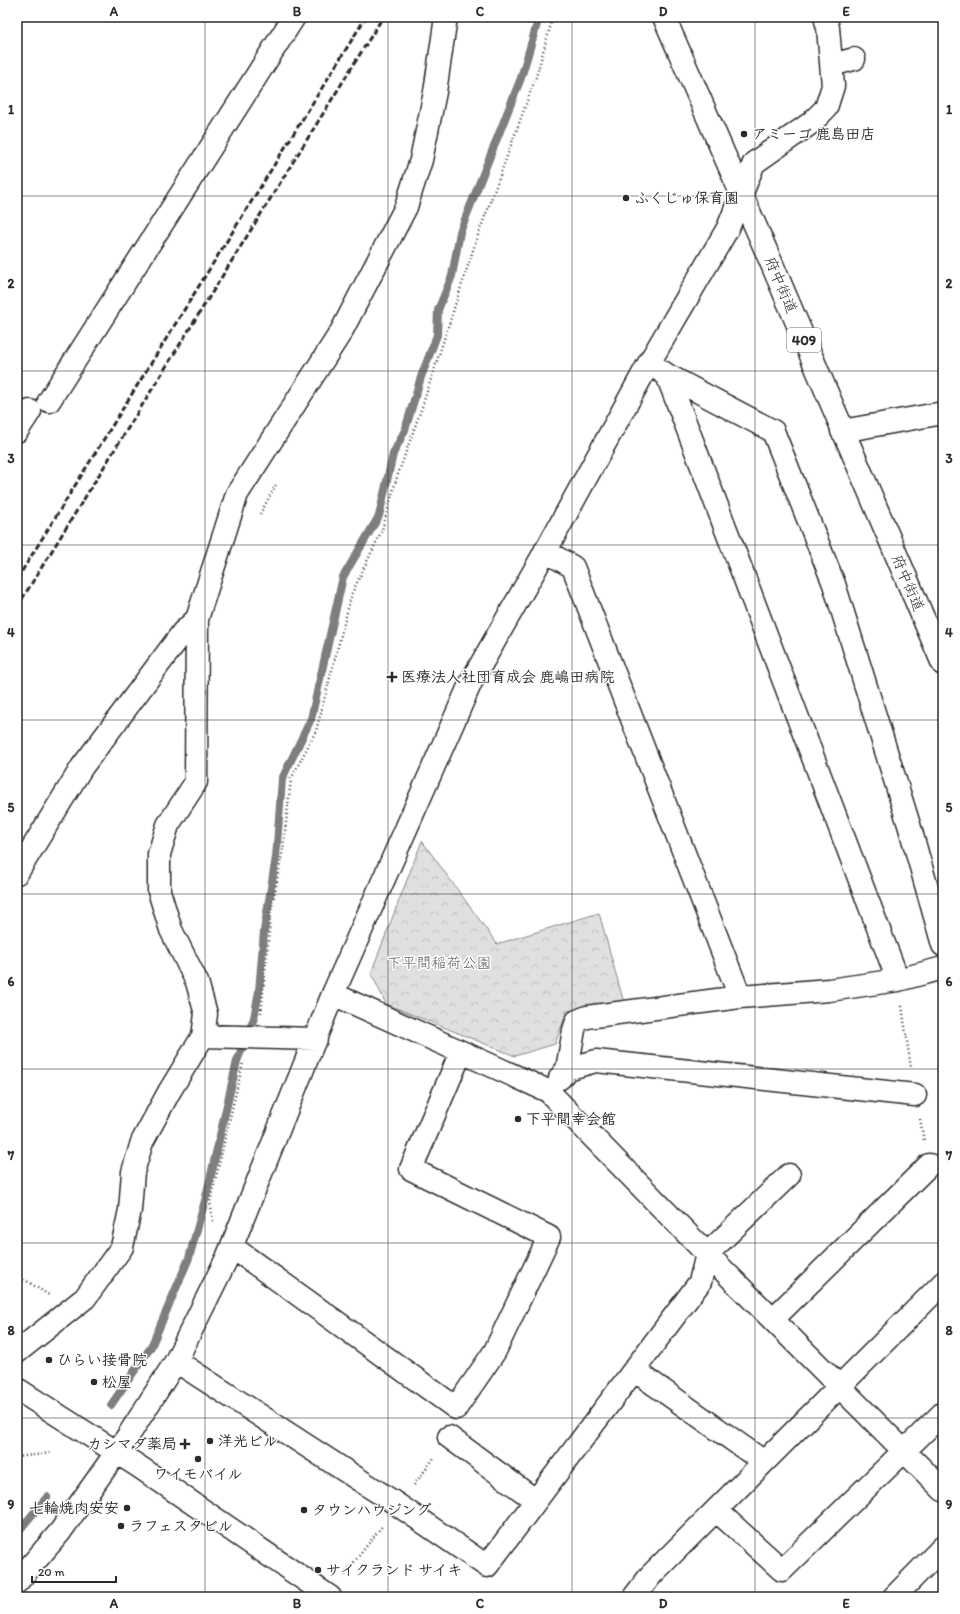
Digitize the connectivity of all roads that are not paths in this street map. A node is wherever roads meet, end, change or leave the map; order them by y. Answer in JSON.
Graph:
{"nodes":[{"id":1,"x":294,"y":17,"type":"edge"},
{"id":2,"x":446,"y":17,"type":"edge"},
{"id":3,"x":664,"y":17,"type":"edge"},
{"id":4,"x":825,"y":17,"type":"edge"},
{"id":5,"x":854,"y":59,"type":"dead end"},
{"id":6,"x":832,"y":65,"type":"junction"},
{"id":7,"x":742,"y":196,"type":"junction"},
{"id":8,"x":649,"y":363,"type":"junction"},
{"id":9,"x":667,"y":375,"type":"junction"},
{"id":10,"x":943,"y":413,"type":"edge"},
{"id":11,"x":17,"y":431,"type":"edge"},
{"id":12,"x":842,"y":431,"type":"junction"},
{"id":13,"x":546,"y":552,"type":"junction"},
{"id":14,"x":197,"y":619,"type":"junction"},
{"id":15,"x":943,"y":664,"type":"edge"},
{"id":16,"x":17,"y":873,"type":"edge"},
{"id":17,"x":943,"y":945,"type":"edge"},
{"id":18,"x":943,"y":968,"type":"edge"},
{"id":19,"x":898,"y":980,"type":"junction"},
{"id":20,"x":333,"y":994,"type":"junction"},
{"id":21,"x":740,"y":997,"type":"junction"},
{"id":22,"x":203,"y":1036,"type":"junction"},
{"id":23,"x":316,"y":1039,"type":"junction"},
{"id":24,"x":461,"y":1052,"type":"junction"},
{"id":25,"x":567,"y":1069,"type":"junction"},
{"id":26,"x":548,"y":1091,"type":"junction"},
{"id":27,"x":915,"y":1095,"type":"dead end"},
{"id":28,"x":929,"y":1165,"type":"dead end"},
{"id":29,"x":789,"y":1175,"type":"dead end"},
{"id":30,"x":232,"y":1247,"type":"junction"},
{"id":31,"x":707,"y":1254,"type":"junction"},
{"id":32,"x":943,"y":1283,"type":"edge"},
{"id":33,"x":773,"y":1319,"type":"junction"},
{"id":34,"x":17,"y":1352,"type":"edge"},
{"id":35,"x":176,"y":1361,"type":"junction"},
{"id":36,"x":634,"y":1370,"type":"junction"},
{"id":37,"x":839,"y":1387,"type":"junction"},
{"id":38,"x":17,"y":1389,"type":"edge"},
{"id":39,"x":943,"y":1413,"type":"edge"},
{"id":40,"x":449,"y":1437,"type":"road end"},
{"id":41,"x":904,"y":1451,"type":"junction"},
{"id":42,"x":116,"y":1453,"type":"junction"},
{"id":43,"x":764,"y":1462,"type":"junction"},
{"id":44,"x":943,"y":1490,"type":"edge"},
{"id":45,"x":535,"y":1500,"type":"junction"},
{"id":46,"x":716,"y":1510,"type":"junction"},
{"id":47,"x":943,"y":1547,"type":"edge"},
{"id":48,"x":17,"y":1582,"type":"edge"},
{"id":49,"x":328,"y":1596,"type":"edge"},
{"id":50,"x":634,"y":1597,"type":"edge"},
{"id":51,"x":894,"y":1597,"type":"edge"}],
"edges":[{"from":1,"to":11,"type":"main road"},
{"from":2,"to":14,"type":"main road"},
{"from":3,"to":7,"type":"main road","name":"府中街道","number":"409"},
{"from":4,"to":6,"type":"main road"},
{"from":5,"to":6,"type":"main road"},
{"from":6,"to":7,"type":"main road"},
{"from":7,"to":8,"type":"main road"},
{"from":7,"to":12,"type":"main road","name":"府中街道","number":"409"},
{"from":8,"to":9,"type":"main road"},
{"from":8,"to":13,"type":"main road"},
{"from":9,"to":17,"type":"main road"},
{"from":9,"to":19,"type":"main road"},
{"from":10,"to":12,"type":"main road"},
{"from":12,"to":15,"type":"main road","name":"府中街道","number":"409"},
{"from":13,"to":20,"type":"main road"},
{"from":13,"to":21,"type":"main road"},
{"from":14,"to":16,"type":"main road"},
{"from":14,"to":22,"type":"main road"},
{"from":18,"to":19,"type":"main road"},
{"from":19,"to":21,"type":"main road"},
{"from":20,"to":23,"type":"main road"},
{"from":20,"to":24,"type":"main road"},
{"from":21,"to":25,"type":"main road"},
{"from":22,"to":23,"type":"main road"},
{"from":22,"to":34,"type":"main road"},
{"from":23,"to":30,"type":"main road"},
{"from":24,"to":26,"type":"main road"},
{"from":24,"to":30,"type":"main road"},
{"from":25,"to":26,"type":"main road"},
{"from":25,"to":27,"type":"main road"},
{"from":26,"to":31,"type":"main road"},
{"from":28,"to":33,"type":"main road"},
{"from":29,"to":31,"type":"main road"},
{"from":30,"to":35,"type":"main road"},
{"from":31,"to":33,"type":"main road"},
{"from":31,"to":36,"type":"main road"},
{"from":32,"to":37,"type":"main road"},
{"from":33,"to":37,"type":"main road"},
{"from":35,"to":42,"type":"main road"},
{"from":35,"to":45,"type":"main road"},
{"from":36,"to":43,"type":"main road"},
{"from":36,"to":45,"type":"main road"},
{"from":37,"to":41,"type":"main road"},
{"from":37,"to":43,"type":"main road"},
{"from":38,"to":42,"type":"main road"},
{"from":39,"to":41,"type":"main road"},
{"from":40,"to":45,"type":"main road"},
{"from":41,"to":44,"type":"main road"},
{"from":41,"to":46,"type":"main road"},
{"from":42,"to":48,"type":"main road"},
{"from":42,"to":49,"type":"main road"},
{"from":43,"to":46,"type":"main road"},
{"from":46,"to":50,"type":"main road"},
{"from":47,"to":51,"type":"main road"}]}
